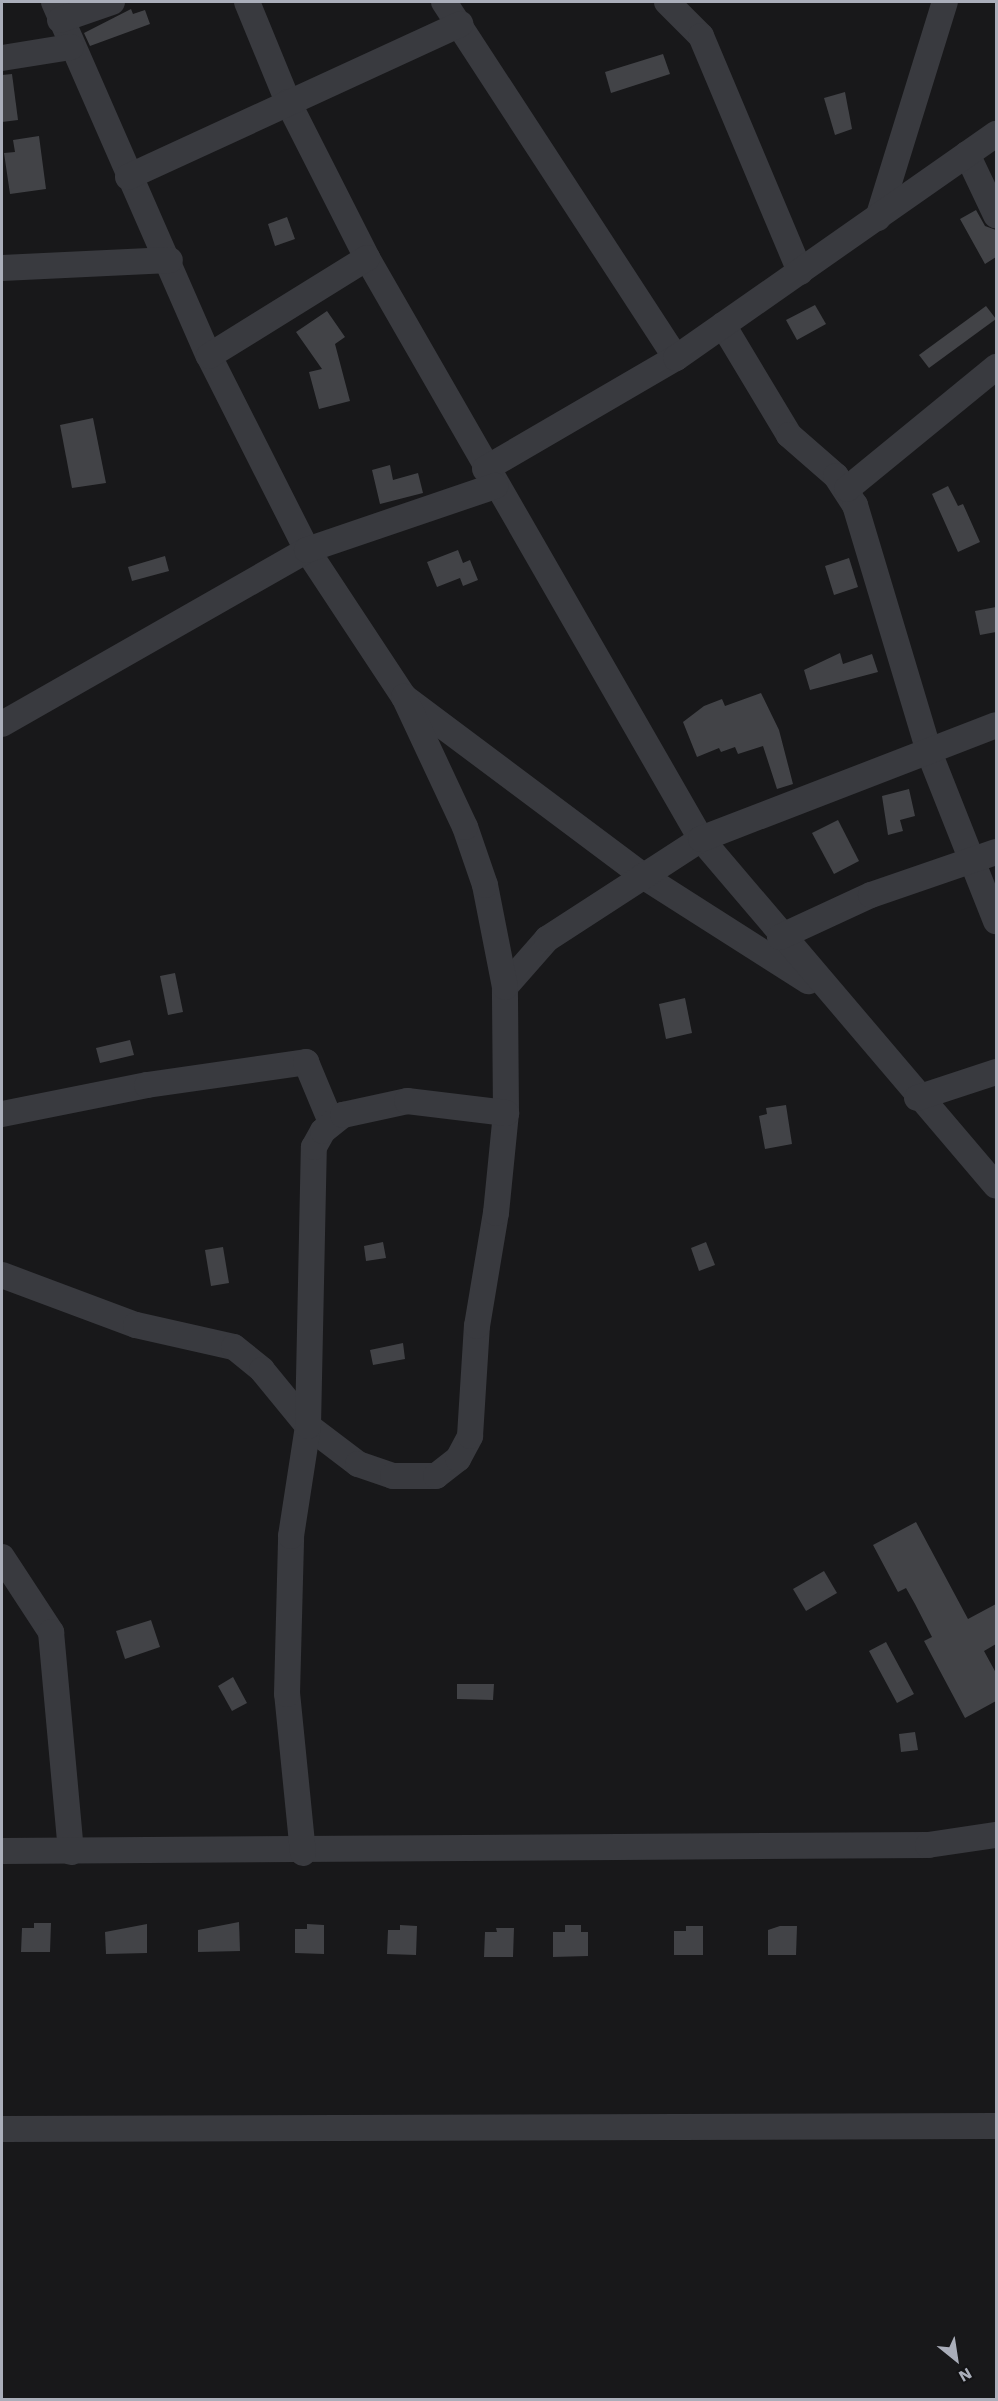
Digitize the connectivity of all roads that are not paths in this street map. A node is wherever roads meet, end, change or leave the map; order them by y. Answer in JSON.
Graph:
{"nodes":[{"id":1,"x":112,"y":2,"type":"edge"},
{"id":2,"x":247,"y":2,"type":"edge"},
{"id":3,"x":444,"y":2,"type":"edge"},
{"id":4,"x":667,"y":2,"type":"edge"},
{"id":5,"x":945,"y":2,"type":"edge"},
{"id":6,"x":57,"y":11,"type":"edge"},
{"id":7,"x":460,"y":24,"type":"junction"},
{"id":8,"x":71,"y":47,"type":"junction"},
{"id":9,"x":2,"y":58,"type":"edge"},
{"id":10,"x":288,"y":102,"type":"junction"},
{"id":11,"x":996,"y":134,"type":"edge"},
{"id":12,"x":967,"y":154,"type":"junction"},
{"id":13,"x":128,"y":177,"type":"junction"},
{"id":14,"x":996,"y":215,"type":"edge"},
{"id":15,"x":878,"y":218,"type":"junction"},
{"id":16,"x":367,"y":258,"type":"junction"},
{"id":17,"x":170,"y":260,"type":"junction"},
{"id":18,"x":2,"y":267,"type":"edge"},
{"id":19,"x":800,"y":272,"type":"junction"},
{"id":20,"x":723,"y":325,"type":"junction"},
{"id":21,"x":209,"y":356,"type":"junction"},
{"id":22,"x":676,"y":358,"type":"junction"},
{"id":23,"x":996,"y":367,"type":"edge"},
{"id":24,"x":490,"y":478,"type":"junction"},
{"id":25,"x":847,"y":489,"type":"junction"},
{"id":26,"x":307,"y":550,"type":"junction"},
{"id":27,"x":404,"y":697,"type":"junction"},
{"id":28,"x":2,"y":724,"type":"edge"},
{"id":29,"x":996,"y":725,"type":"edge"},
{"id":30,"x":929,"y":753,"type":"junction"},
{"id":31,"x":701,"y":839,"type":"junction"},
{"id":32,"x":996,"y":852,"type":"edge"},
{"id":33,"x":972,"y":860,"type":"junction"},
{"id":34,"x":643,"y":876,"type":"junction"},
{"id":35,"x":996,"y":921,"type":"edge"},
{"id":36,"x":780,"y":937,"type":"junction"},
{"id":37,"x":505,"y":987,"type":"junction"},
{"id":38,"x":831,"y":995,"type":"junction"},
{"id":39,"x":996,"y":1072,"type":"edge"},
{"id":40,"x":917,"y":1098,"type":"junction"},
{"id":41,"x":506,"y":1113,"type":"junction"},
{"id":42,"x":2,"y":1114,"type":"edge"},
{"id":43,"x":331,"y":1122,"type":"junction"},
{"id":44,"x":996,"y":1186,"type":"edge"},
{"id":45,"x":2,"y":1275,"type":"edge"},
{"id":46,"x":308,"y":1426,"type":"junction"},
{"id":47,"x":2,"y":1557,"type":"edge"},
{"id":48,"x":996,"y":1835,"type":"edge"},
{"id":49,"x":2,"y":1851,"type":"edge"},
{"id":50,"x":71,"y":1852,"type":"junction"},
{"id":51,"x":303,"y":1853,"type":"junction"},
{"id":52,"x":996,"y":2126,"type":"edge"},
{"id":53,"x":2,"y":2129,"type":"edge"}],
"edges":[{"from":1,"to":6,"type":"street"},
{"from":2,"to":10,"type":"street"},
{"from":3,"to":7,"type":"street"},
{"from":4,"to":19,"type":"street"},
{"from":5,"to":15,"type":"street"},
{"from":6,"to":8,"type":"street"},
{"from":7,"to":10,"type":"street"},
{"from":7,"to":22,"type":"street"},
{"from":8,"to":9,"type":"street"},
{"from":8,"to":13,"type":"street"},
{"from":10,"to":13,"type":"street"},
{"from":10,"to":16,"type":"street"},
{"from":11,"to":12,"type":"street"},
{"from":12,"to":14,"type":"street"},
{"from":12,"to":15,"type":"street"},
{"from":13,"to":17,"type":"street"},
{"from":15,"to":19,"type":"street"},
{"from":16,"to":21,"type":"street"},
{"from":16,"to":24,"type":"street"},
{"from":17,"to":18,"type":"street"},
{"from":17,"to":21,"type":"street"},
{"from":19,"to":20,"type":"street"},
{"from":20,"to":22,"type":"street"},
{"from":20,"to":25,"type":"street"},
{"from":21,"to":26,"type":"street"},
{"from":22,"to":24,"type":"street"},
{"from":23,"to":25,"type":"street"},
{"from":24,"to":26,"type":"street"},
{"from":24,"to":31,"type":"street"},
{"from":25,"to":30,"type":"street"},
{"from":26,"to":27,"type":"street"},
{"from":26,"to":28,"type":"street"},
{"from":27,"to":34,"type":"street"},
{"from":27,"to":37,"type":"street"},
{"from":29,"to":30,"type":"street"},
{"from":30,"to":31,"type":"street"},
{"from":30,"to":33,"type":"street"},
{"from":31,"to":34,"type":"street"},
{"from":31,"to":36,"type":"street"},
{"from":32,"to":33,"type":"street"},
{"from":33,"to":35,"type":"street"},
{"from":33,"to":36,"type":"street"},
{"from":34,"to":37,"type":"street"},
{"from":34,"to":38,"type":"street"},
{"from":36,"to":38,"type":"street"},
{"from":37,"to":41,"type":"street"},
{"from":38,"to":40,"type":"street"},
{"from":39,"to":40,"type":"street"},
{"from":40,"to":44,"type":"street"},
{"from":41,"to":43,"type":"street"},
{"from":41,"to":46,"type":"street"},
{"from":42,"to":43,"type":"street"},
{"from":43,"to":46,"type":"street"},
{"from":45,"to":46,"type":"street"},
{"from":46,"to":51,"type":"street"},
{"from":47,"to":50,"type":"street"},
{"from":48,"to":51,"type":"street"},
{"from":49,"to":50,"type":"street"},
{"from":50,"to":51,"type":"street"},
{"from":52,"to":53,"type":"street"}]}
